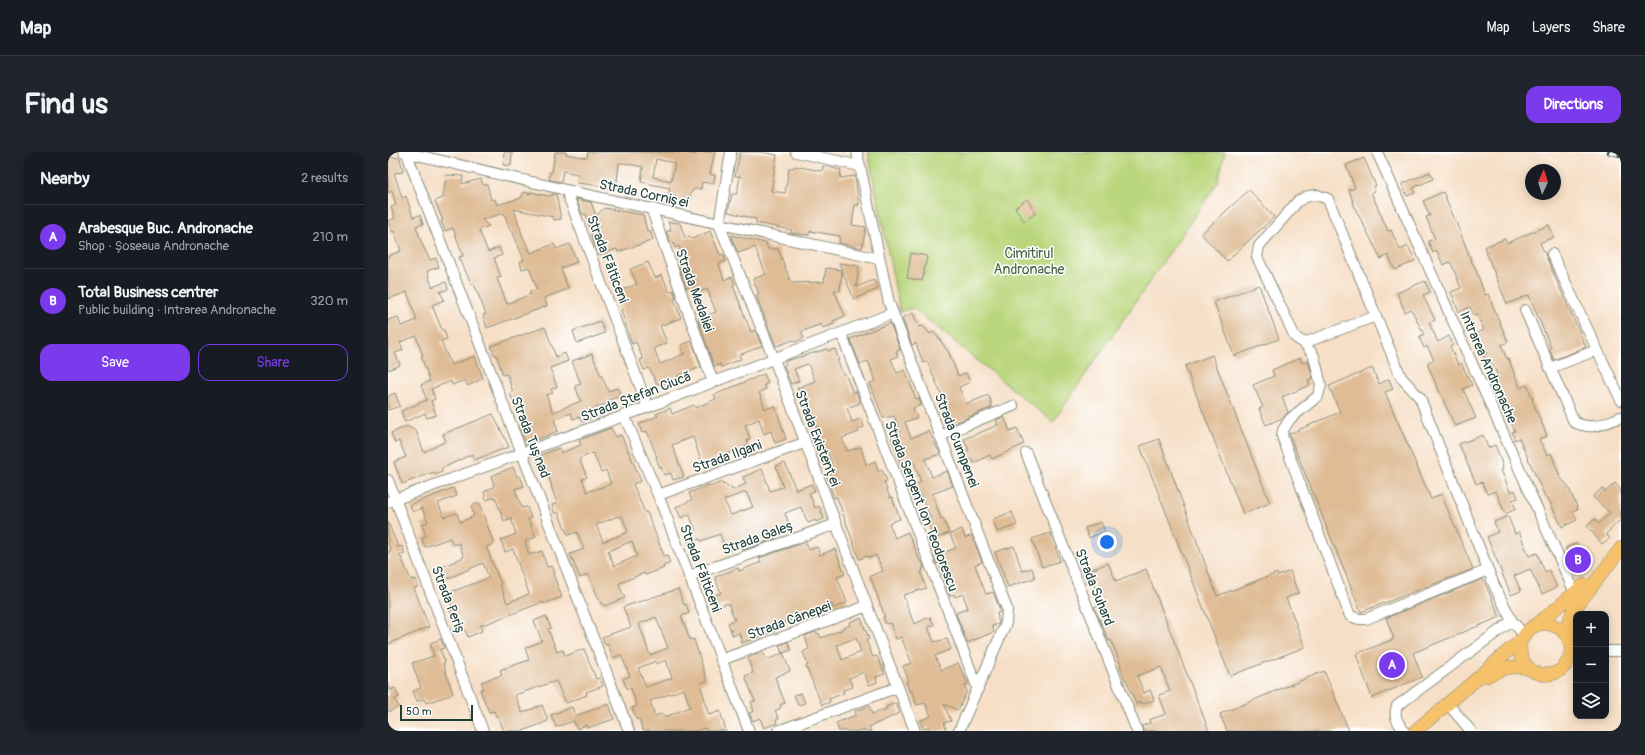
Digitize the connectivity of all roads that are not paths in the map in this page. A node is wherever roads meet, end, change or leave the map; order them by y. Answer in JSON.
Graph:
{"nodes":[{"id":1,"x":406,"y":152,"type":"edge"},
{"id":2,"x":732,"y":152,"type":"edge"},
{"id":3,"x":796,"y":152,"type":"edge"},
{"id":4,"x":857,"y":152,"type":"edge"},
{"id":5,"x":1377,"y":152,"type":"edge"},
{"id":6,"x":860,"y":166,"type":"junction"},
{"id":7,"x":566,"y":190,"type":"junction"},
{"id":8,"x":650,"y":208,"type":"junction"},
{"id":9,"x":719,"y":224,"type":"junction"},
{"id":10,"x":1552,"y":254,"type":"dead end"},
{"id":11,"x":879,"y":259,"type":"junction"},
{"id":12,"x":1524,"y":310,"type":"dead end"},
{"id":13,"x":893,"y":313,"type":"junction"},
{"id":14,"x":1376,"y":316,"type":"junction"},
{"id":15,"x":841,"y":333,"type":"junction"},
{"id":16,"x":1304,"y":343,"type":"junction"},
{"id":17,"x":1597,"y":350,"type":"junction"},
{"id":18,"x":774,"y":359,"type":"junction"},
{"id":19,"x":1550,"y":368,"type":"junction"},
{"id":20,"x":713,"y":382,"type":"junction"},
{"id":21,"x":1621,"y":400,"type":"edge"},
{"id":22,"x":1013,"y":406,"type":"dead end"},
{"id":23,"x":648,"y":407,"type":"junction"},
{"id":24,"x":624,"y":415,"type":"junction"},
{"id":25,"x":1621,"y":417,"type":"edge"},
{"id":26,"x":940,"y":436,"type":"junction"},
{"id":27,"x":804,"y":443,"type":"junction"},
{"id":28,"x":523,"y":453,"type":"junction"},
{"id":29,"x":1026,"y":453,"type":"dead end"},
{"id":30,"x":388,"y":480,"type":"edge"},
{"id":31,"x":658,"y":495,"type":"junction"},
{"id":32,"x":392,"y":501,"type":"edge"},
{"id":33,"x":836,"y":524,"type":"junction"},
{"id":34,"x":1621,"y":548,"type":"edge"},
{"id":35,"x":1609,"y":562,"type":"junction"},
{"id":36,"x":1488,"y":570,"type":"junction"},
{"id":37,"x":689,"y":576,"type":"junction"},
{"id":38,"x":1576,"y":593,"type":"junction"},
{"id":39,"x":867,"y":606,"type":"junction"},
{"id":40,"x":1512,"y":621,"type":"junction"},
{"id":41,"x":1534,"y":626,"type":"junction"},
{"id":42,"x":1522,"y":637,"type":"junction"},
{"id":43,"x":1568,"y":638,"type":"junction"},
{"id":44,"x":1573,"y":651,"type":"edge"},
{"id":45,"x":1609,"y":651,"type":"edge"},
{"id":46,"x":1621,"y":651,"type":"edge"},
{"id":47,"x":721,"y":660,"type":"junction"},
{"id":48,"x":1528,"y":668,"type":"junction"},
{"id":49,"x":1471,"y":684,"type":"junction"},
{"id":50,"x":898,"y":687,"type":"junction"},
{"id":51,"x":978,"y":689,"type":"junction"},
{"id":52,"x":1448,"y":704,"type":"junction"},
{"id":53,"x":483,"y":731,"type":"edge"},
{"id":54,"x":629,"y":731,"type":"edge"},
{"id":55,"x":749,"y":731,"type":"edge"},
{"id":56,"x":778,"y":731,"type":"edge"},
{"id":57,"x":915,"y":731,"type":"edge"},
{"id":58,"x":959,"y":731,"type":"edge"},
{"id":59,"x":1137,"y":731,"type":"edge"},
{"id":60,"x":1404,"y":731,"type":"edge"},
{"id":61,"x":1415,"y":731,"type":"edge"},
{"id":62,"x":1471,"y":731,"type":"edge"}],
"edges":[{"from":1,"to":7,"type":"street","name":"Strada Cornișei"},
{"from":1,"to":28,"type":"street","name":"Strada Tușnad"},
{"from":2,"to":9,"type":"street"},
{"from":3,"to":6,"type":"street"},
{"from":4,"to":6,"type":"street","name":"Strada Cumpenei"},
{"from":5,"to":38,"type":"street","name":"Intrarea Andronache"},
{"from":6,"to":11,"type":"street","name":"Strada Cumpenei"},
{"from":7,"to":8,"type":"street","name":"Strada Cornișei"},
{"from":7,"to":23,"type":"street","name":"Strada Fălticeni"},
{"from":8,"to":9,"type":"street","name":"Strada Cornișei"},
{"from":8,"to":20,"type":"street","name":"Strada Medaliei"},
{"from":9,"to":11,"type":"street","name":"Strada Cornișei"},
{"from":9,"to":18,"type":"street","name":"Strada Existenței"},
{"from":10,"to":17,"type":"street"},
{"from":11,"to":13,"type":"street","name":"Strada Cumpenei"},
{"from":12,"to":19,"type":"street"},
{"from":13,"to":15,"type":"street","name":"Strada Ștefan Ciucă"},
{"from":13,"to":26,"type":"street","name":"Strada Cumpenei"},
{"from":14,"to":16,"type":"street"},
{"from":14,"to":16,"type":"street"},
{"from":14,"to":36,"type":"street"},
{"from":15,"to":18,"type":"street","name":"Strada Ștefan Ciucă"},
{"from":15,"to":51,"type":"street","name":"Strada Sergent Ion Teodorescu"},
{"from":16,"to":36,"type":"street"},
{"from":17,"to":19,"type":"street"},
{"from":17,"to":21,"type":"street"},
{"from":18,"to":20,"type":"street","name":"Strada Ștefan Ciucă"},
{"from":18,"to":27,"type":"street","name":"Strada Existenței"},
{"from":19,"to":25,"type":"street"},
{"from":20,"to":23,"type":"street","name":"Strada Ștefan Ciucă"},
{"from":22,"to":26,"type":"street"},
{"from":23,"to":24,"type":"street","name":"Strada Ștefan Ciucă"},
{"from":24,"to":28,"type":"street","name":"Strada Ștefan Ciucă"},
{"from":24,"to":31,"type":"street","name":"Strada Fălticeni"},
{"from":26,"to":51,"type":"street","name":"Strada Cumpenei"},
{"from":27,"to":31,"type":"street","name":"Strada Ilgani"},
{"from":27,"to":33,"type":"street","name":"Strada Existenței"},
{"from":28,"to":32,"type":"street","name":"Strada Ștefan Ciucă"},
{"from":28,"to":54,"type":"street","name":"Strada Tușnad"},
{"from":29,"to":59,"type":"street","name":"Strada Suhard"},
{"from":30,"to":32,"type":"street","name":"Strada Periș"},
{"from":31,"to":37,"type":"street","name":"Strada Fălticeni"},
{"from":32,"to":53,"type":"street","name":"Strada Periș"},
{"from":33,"to":37,"type":"street","name":"Strada Galeș"},
{"from":33,"to":39,"type":"street","name":"Strada Existenței"},
{"from":34,"to":35,"type":"main road"},
{"from":35,"to":38,"type":"main road"},
{"from":35,"to":43,"type":"main road"},
{"from":36,"to":40,"type":"street"},
{"from":37,"to":47,"type":"street","name":"Strada Fălticeni"},
{"from":38,"to":41,"type":"main road"},
{"from":39,"to":47,"type":"street","name":"Strada Cânepei"},
{"from":39,"to":50,"type":"street","name":"Strada Existenței"},
{"from":40,"to":42,"type":"street"},
{"from":40,"to":60,"type":"street"},
{"from":41,"to":42,"type":"main road"},
{"from":41,"to":43,"type":"main road"},
{"from":42,"to":48,"type":"main road"},
{"from":42,"to":49,"type":"main road"},
{"from":43,"to":44,"type":"main road"},
{"from":44,"to":48,"type":"main road"},
{"from":45,"to":46,"type":"street"},
{"from":47,"to":55,"type":"street","name":"Strada Fălticeni"},
{"from":48,"to":49,"type":"main road"},
{"from":49,"to":52,"type":"main road"},
{"from":50,"to":56,"type":"street"},
{"from":50,"to":57,"type":"street","name":"Strada Existenței"},
{"from":51,"to":58,"type":"street","name":"Strada Cumpenei"},
{"from":52,"to":61,"type":"main road"},
{"from":52,"to":62,"type":"street"}]}
